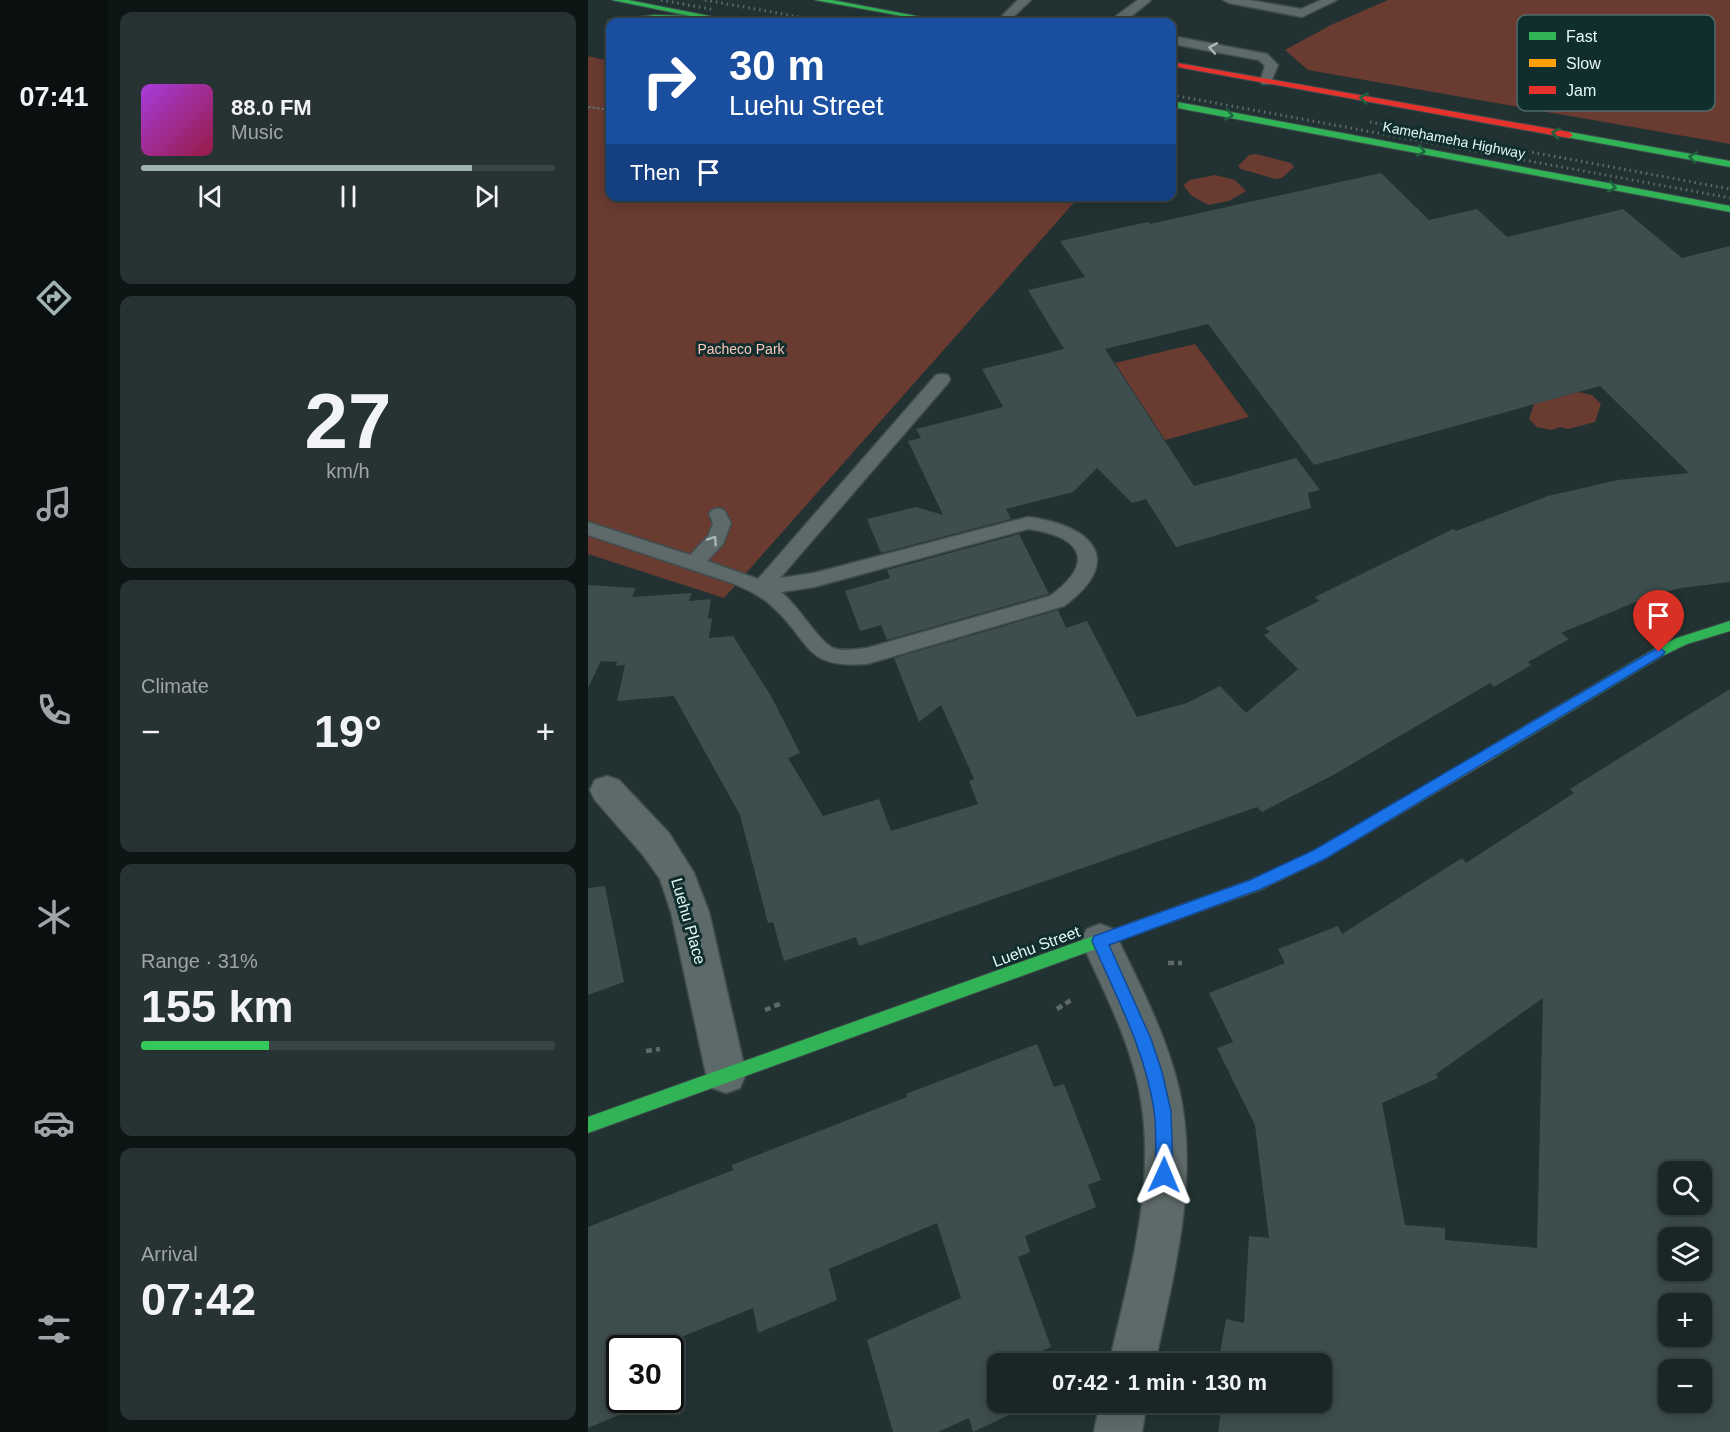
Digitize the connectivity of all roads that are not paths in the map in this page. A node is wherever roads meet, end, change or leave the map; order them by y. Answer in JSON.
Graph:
{"nodes":[{"id":1,"x":616,"y":0,"type":"edge"},
{"id":2,"x":821,"y":0,"type":"edge"},
{"id":3,"x":1023,"y":0,"type":"edge"},
{"id":4,"x":1030,"y":0,"type":"edge"},
{"id":5,"x":1145,"y":0,"type":"edge"},
{"id":6,"x":1229,"y":0,"type":"edge"},
{"id":7,"x":1331,"y":0,"type":"edge"},
{"id":8,"x":648,"y":18,"type":"edge"},
{"id":9,"x":686,"y":18,"type":"edge"},
{"id":10,"x":711,"y":18,"type":"edge"},
{"id":11,"x":922,"y":18,"type":"edge"},
{"id":12,"x":1006,"y":18,"type":"edge"},
{"id":13,"x":1121,"y":18,"type":"edge"},
{"id":14,"x":1176,"y":41,"type":"edge"},
{"id":15,"x":1176,"y":65,"type":"edge"},
{"id":16,"x":1266,"y":81,"type":"junction"},
{"id":17,"x":1176,"y":105,"type":"edge"},
{"id":18,"x":1730,"y":164,"type":"edge"},
{"id":19,"x":1730,"y":209,"type":"edge"},
{"id":20,"x":942,"y":379,"type":"dead end"},
{"id":21,"x":718,"y":514,"type":"dead end"},
{"id":22,"x":588,"y":528,"type":"edge"},
{"id":23,"x":694,"y":563,"type":"junction"},
{"id":24,"x":761,"y":588,"type":"junction"},
{"id":25,"x":1730,"y":626,"type":"edge"},
{"id":26,"x":606,"y":790,"type":"dead end"},
{"id":27,"x":1100,"y":941,"type":"junction"},
{"id":28,"x":726,"y":1074,"type":"junction"},
{"id":29,"x":588,"y":1125,"type":"edge"},
{"id":30,"x":1134,"y":1353,"type":"edge"},
{"id":31,"x":1122,"y":1413,"type":"edge"},
{"id":32,"x":1118,"y":1432,"type":"edge"}],
"edges":[{"from":1,"to":10,"type":"main road"},
{"from":2,"to":11,"type":"main road"},
{"from":3,"to":4,"type":"lane"},
{"from":3,"to":12,"type":"lane"},
{"from":5,"to":13,"type":"lane"},
{"from":6,"to":7,"type":"lane"},
{"from":8,"to":9,"type":"main road"},
{"from":16,"to":14,"type":"lane","one_way":true},
{"from":15,"to":16,"type":"main road","name":"Kamehameha Highway"},
{"from":18,"to":16,"type":"main road","name":"Kamehameha Highway","one_way":true},
{"from":17,"to":19,"type":"main road","name":"Kamehameha Highway","one_way":true},
{"from":20,"to":24,"type":"lane"},
{"from":23,"to":21,"type":"lane","one_way":true},
{"from":22,"to":23,"type":"lane"},
{"from":23,"to":24,"type":"lane"},
{"from":24,"to":24,"type":"lane"},
{"from":25,"to":27,"type":"main road","name":"Luehu Street"},
{"from":26,"to":28,"type":"street","name":"Luehu Place"},
{"from":27,"to":28,"type":"main road","name":"Luehu Street"},
{"from":27,"to":30,"type":"street"},
{"from":28,"to":29,"type":"main road","name":"Luehu Street"},
{"from":31,"to":32,"type":"street"}]}
